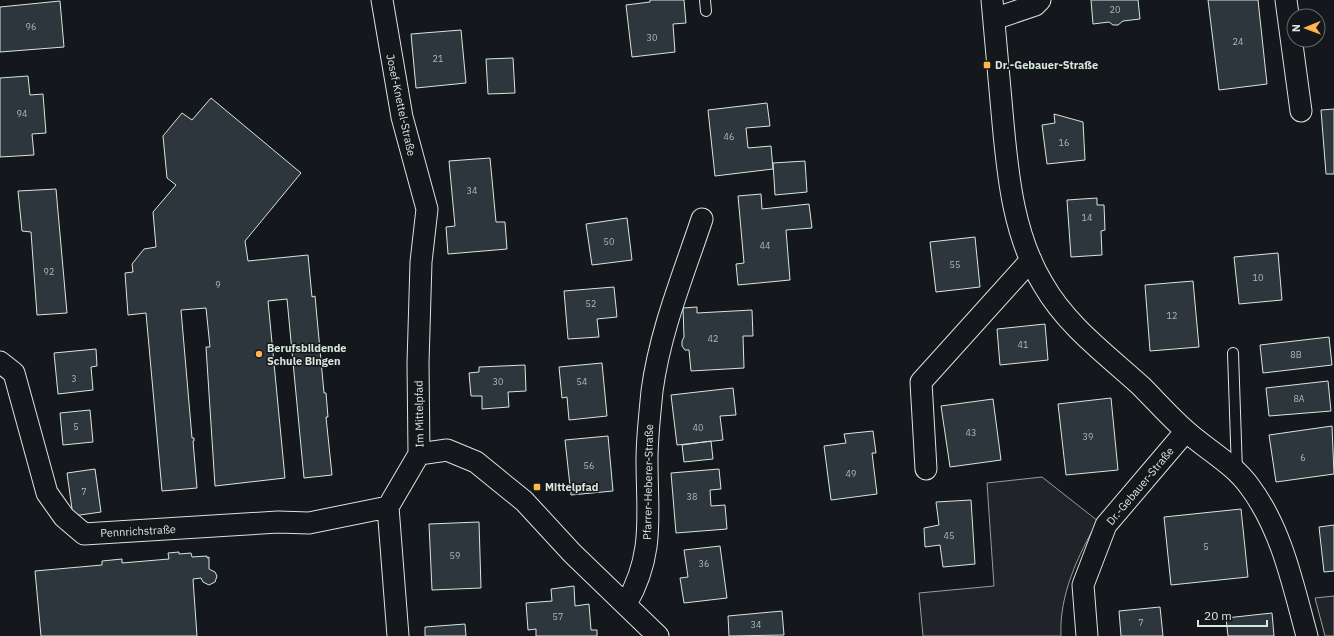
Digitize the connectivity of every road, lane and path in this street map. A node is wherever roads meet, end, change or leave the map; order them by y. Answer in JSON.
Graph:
{"nodes":[{"id":1,"x":382,"y":0,"type":"edge"},
{"id":2,"x":705,"y":0,"type":"edge"},
{"id":3,"x":1040,"y":0,"type":"edge"},
{"id":4,"x":1286,"y":0,"type":"edge"},
{"id":5,"x":993,"y":9,"type":"edge"},
{"id":6,"x":706,"y":11,"type":"dead end"},
{"id":7,"x":1301,"y":111,"type":"dead end"},
{"id":8,"x":427,"y":209,"type":"joint"},
{"id":9,"x":702,"y":219,"type":"dead end"},
{"id":10,"x":1031,"y":260,"type":"junction"},
{"id":11,"x":1233,"y":353,"type":"dead end"},
{"id":12,"x":0,"y":362,"type":"edge"},
{"id":13,"x":1186,"y":431,"type":"junction"},
{"id":14,"x":419,"y":454,"type":"junction"},
{"id":15,"x":926,"y":469,"type":"dead end"},
{"id":16,"x":1237,"y":471,"type":"junction"},
{"id":17,"x":388,"y":507,"type":"junction"},
{"id":18,"x":626,"y":604,"type":"junction"},
{"id":19,"x":398,"y":636,"type":"edge"},
{"id":20,"x":658,"y":636,"type":"edge"},
{"id":21,"x":1087,"y":636,"type":"edge"},
{"id":22,"x":1307,"y":636,"type":"edge"}],
"edges":[{"from":1,"to":8,"type":"street","name":"Josef-Knettel-Straße"},
{"from":2,"to":6,"type":"lane"},
{"from":3,"to":5,"type":"street"},
{"from":4,"to":7,"type":"street"},
{"from":5,"to":10,"type":"street"},
{"from":8,"to":14,"type":"street","name":"Im Mittelpfad"},
{"from":9,"to":18,"type":"street","name":"Pfarrer-Heberer-Straße"},
{"from":10,"to":13,"type":"street"},
{"from":10,"to":15,"type":"street"},
{"from":11,"to":16,"type":"lane"},
{"from":12,"to":17,"type":"street","name":"Pennrichstraße"},
{"from":13,"to":16,"type":"street"},
{"from":13,"to":21,"type":"street","name":"Dr.-Gebauer-Straße"},
{"from":14,"to":17,"type":"street","name":"Im Mittelpfad"},
{"from":14,"to":18,"type":"street"},
{"from":16,"to":22,"type":"street"},
{"from":17,"to":19,"type":"street"},
{"from":18,"to":20,"type":"street"}]}
